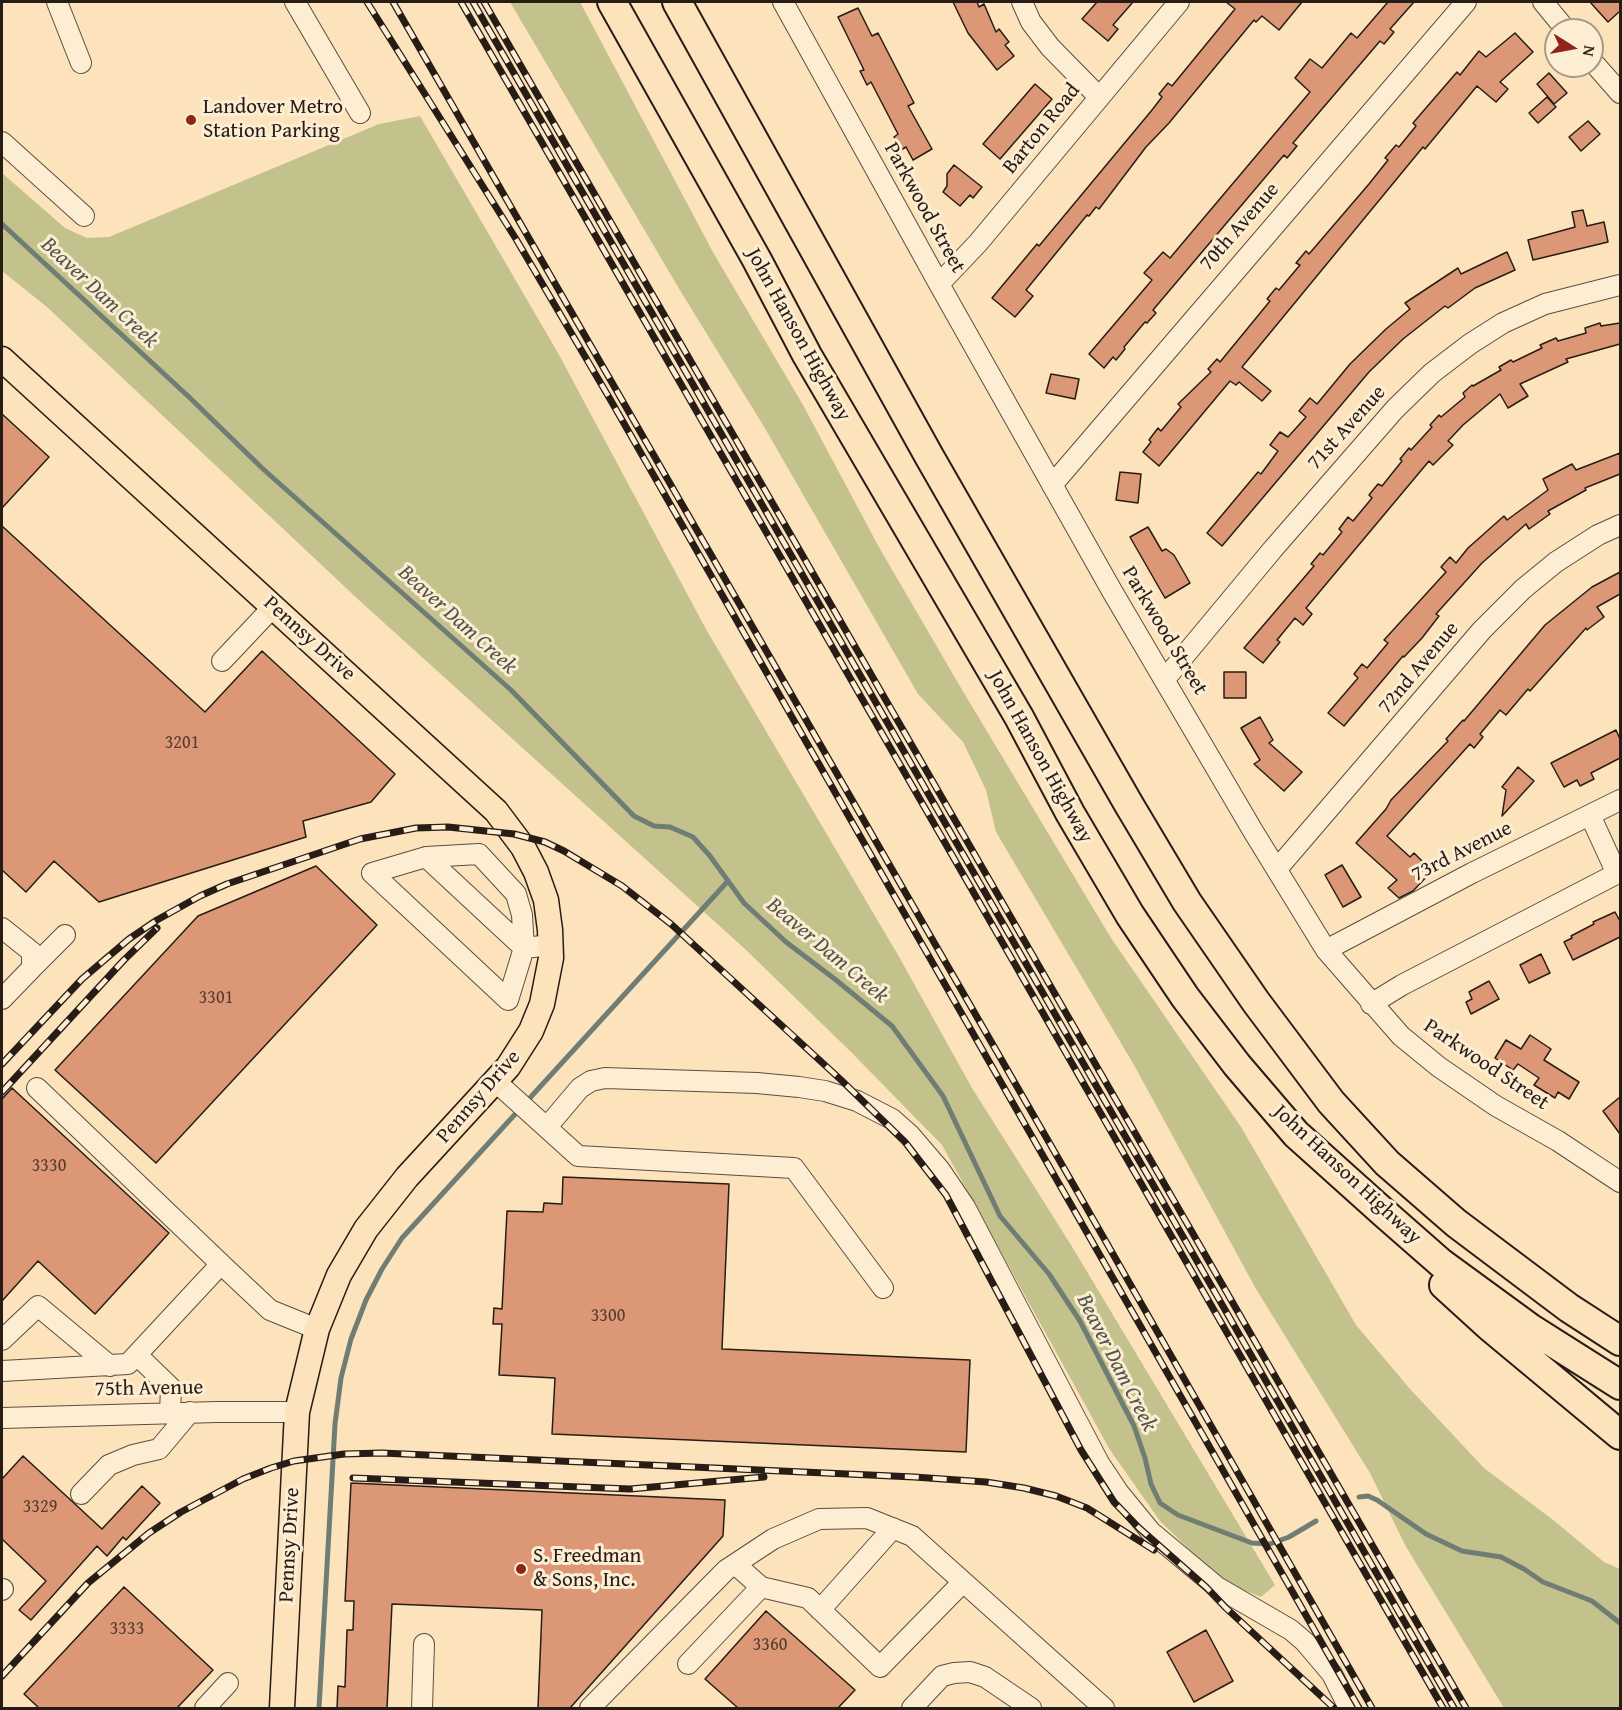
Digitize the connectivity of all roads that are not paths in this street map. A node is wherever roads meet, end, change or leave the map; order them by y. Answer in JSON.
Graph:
{"nodes":[{"id":1,"x":57,"y":2,"type":"edge"},
{"id":2,"x":295,"y":2,"type":"edge"},
{"id":3,"x":612,"y":2,"type":"edge"},
{"id":4,"x":676,"y":2,"type":"edge"},
{"id":5,"x":783,"y":2,"type":"edge"},
{"id":6,"x":1022,"y":2,"type":"edge"},
{"id":7,"x":1179,"y":2,"type":"edge"},
{"id":8,"x":1466,"y":2,"type":"edge"},
{"id":9,"x":1543,"y":2,"type":"edge"},
{"id":10,"x":1556,"y":18,"type":"edge"},
{"id":11,"x":81,"y":63,"type":"dead end"},
{"id":12,"x":1604,"y":75,"type":"edge"},
{"id":13,"x":1620,"y":93,"type":"edge"},
{"id":14,"x":1099,"y":97,"type":"junction"},
{"id":15,"x":360,"y":114,"type":"dead end"},
{"id":16,"x":2,"y":142,"type":"edge"},
{"id":17,"x":84,"y":216,"type":"dead end"},
{"id":18,"x":939,"y":284,"type":"junction"},
{"id":19,"x":1620,"y":285,"type":"edge"},
{"id":20,"x":2,"y":359,"type":"edge"},
{"id":21,"x":1052,"y":485,"type":"junction"},
{"id":22,"x":1620,"y":525,"type":"edge"},
{"id":23,"x":273,"y":607,"type":"junction"},
{"id":24,"x":222,"y":661,"type":"dead end"},
{"id":25,"x":1165,"y":679,"type":"junction"},
{"id":26,"x":1620,"y":800,"type":"edge"},
{"id":27,"x":1590,"y":814,"type":"junction"},
{"id":28,"x":426,"y":857,"type":"junction"},
{"id":29,"x":1277,"y":869,"type":"junction"},
{"id":30,"x":1619,"y":873,"type":"edge"},
{"id":31,"x":2,"y":928,"type":"edge"},
{"id":32,"x":65,"y":935,"type":"dead end"},
{"id":33,"x":551,"y":945,"type":"junction"},
{"id":34,"x":524,"y":948,"type":"junction"},
{"id":35,"x":1326,"y":950,"type":"junction"},
{"id":36,"x":32,"y":968,"type":"junction"},
{"id":37,"x":2,"y":999,"type":"edge"},
{"id":38,"x":1371,"y":1004,"type":"junction"},
{"id":39,"x":495,"y":1081,"type":"junction"},
{"id":40,"x":37,"y":1088,"type":"dead end"},
{"id":41,"x":541,"y":1122,"type":"junction"},
{"id":42,"x":1340,"y":1174,"type":"junction"},
{"id":43,"x":1618,"y":1177,"type":"edge"},
{"id":44,"x":221,"y":1264,"type":"junction"},
{"id":45,"x":883,"y":1288,"type":"dead end"},
{"id":46,"x":317,"y":1329,"type":"junction"},
{"id":47,"x":2,"y":1340,"type":"edge"},
{"id":48,"x":1620,"y":1341,"type":"edge"},
{"id":49,"x":138,"y":1356,"type":"junction"},
{"id":50,"x":110,"y":1366,"type":"junction"},
{"id":51,"x":2,"y":1371,"type":"edge"},
{"id":52,"x":1620,"y":1385,"type":"edge"},
{"id":53,"x":180,"y":1412,"type":"junction"},
{"id":54,"x":297,"y":1412,"type":"junction"},
{"id":55,"x":2,"y":1418,"type":"edge"},
{"id":56,"x":1620,"y":1435,"type":"edge"},
{"id":57,"x":81,"y":1494,"type":"dead end"},
{"id":58,"x":893,"y":1528,"type":"junction"},
{"id":59,"x":735,"y":1564,"type":"junction"},
{"id":60,"x":963,"y":1582,"type":"junction"},
{"id":61,"x":761,"y":1587,"type":"junction"},
{"id":62,"x":820,"y":1610,"type":"junction"},
{"id":63,"x":424,"y":1644,"type":"dead end"},
{"id":64,"x":688,"y":1664,"type":"dead end"},
{"id":65,"x":228,"y":1683,"type":"dead end"},
{"id":66,"x":206,"y":1708,"type":"edge"},
{"id":67,"x":282,"y":1708,"type":"edge"},
{"id":68,"x":422,"y":1708,"type":"edge"},
{"id":69,"x":590,"y":1708,"type":"edge"},
{"id":70,"x":912,"y":1708,"type":"edge"},
{"id":71,"x":1031,"y":1708,"type":"edge"},
{"id":72,"x":1104,"y":1708,"type":"edge"},
{"id":73,"x":1349,"y":1708,"type":"edge"}],
"edges":[{"from":1,"to":11,"type":"street"},
{"from":2,"to":15,"type":"street"},
{"from":3,"to":42,"type":"highway","name":"John Hanson Highway"},
{"from":4,"to":48,"type":"highway","name":"John Hanson Highway"},
{"from":5,"to":18,"type":"street","name":"Parkwood Street"},
{"from":6,"to":14,"type":"street"},
{"from":7,"to":14,"type":"street","name":"Barton Road"},
{"from":8,"to":21,"type":"street","name":"70th Avenue"},
{"from":9,"to":10,"type":"street"},
{"from":12,"to":13,"type":"street"},
{"from":14,"to":18,"type":"street","name":"Barton Road"},
{"from":16,"to":17,"type":"street"},
{"from":18,"to":21,"type":"street","name":"Parkwood Street"},
{"from":19,"to":25,"type":"street","name":"71st Avenue"},
{"from":20,"to":23,"type":"main road","name":"Pennsy Drive"},
{"from":21,"to":25,"type":"street","name":"Parkwood Street"},
{"from":22,"to":29,"type":"street","name":"72nd Avenue"},
{"from":23,"to":24,"type":"street"},
{"from":23,"to":33,"type":"main road","name":"Pennsy Drive"},
{"from":25,"to":29,"type":"street","name":"Parkwood Street"},
{"from":26,"to":27,"type":"street","name":"73rd Avenue"},
{"from":27,"to":30,"type":"street"},
{"from":27,"to":35,"type":"street","name":"73rd Avenue"},
{"from":28,"to":34,"type":"street"},
{"from":28,"to":34,"type":"street"},
{"from":28,"to":34,"type":"street"},
{"from":29,"to":35,"type":"street","name":"Parkwood Street"},
{"from":30,"to":38,"type":"street"},
{"from":31,"to":36,"type":"street"},
{"from":32,"to":36,"type":"street"},
{"from":33,"to":34,"type":"street"},
{"from":33,"to":39,"type":"main road","name":"Pennsy Drive"},
{"from":35,"to":38,"type":"street","name":"Parkwood Street"},
{"from":36,"to":37,"type":"street"},
{"from":38,"to":43,"type":"street","name":"Parkwood Street"},
{"from":39,"to":41,"type":"street"},
{"from":39,"to":46,"type":"main road","name":"Pennsy Drive"},
{"from":40,"to":44,"type":"street"},
{"from":41,"to":45,"type":"street"},
{"from":41,"to":73,"type":"street"},
{"from":42,"to":52,"type":"highway","name":"John Hanson Highway"},
{"from":42,"to":56,"type":"highway"},
{"from":44,"to":46,"type":"street"},
{"from":44,"to":49,"type":"street"},
{"from":46,"to":54,"type":"main road","name":"Pennsy Drive"},
{"from":47,"to":50,"type":"street"},
{"from":49,"to":50,"type":"street"},
{"from":49,"to":53,"type":"street"},
{"from":50,"to":51,"type":"street"},
{"from":53,"to":54,"type":"street","name":"75th Avenue"},
{"from":53,"to":55,"type":"street","name":"75th Avenue"},
{"from":53,"to":57,"type":"street"},
{"from":54,"to":67,"type":"main road","name":"Pennsy Drive"},
{"from":58,"to":59,"type":"street"},
{"from":58,"to":60,"type":"street"},
{"from":58,"to":62,"type":"street"},
{"from":59,"to":61,"type":"street"},
{"from":59,"to":69,"type":"street"},
{"from":60,"to":62,"type":"street"},
{"from":60,"to":72,"type":"street"},
{"from":61,"to":62,"type":"street"},
{"from":61,"to":64,"type":"street"},
{"from":63,"to":68,"type":"street"},
{"from":65,"to":66,"type":"street"},
{"from":70,"to":71,"type":"street"}]}
